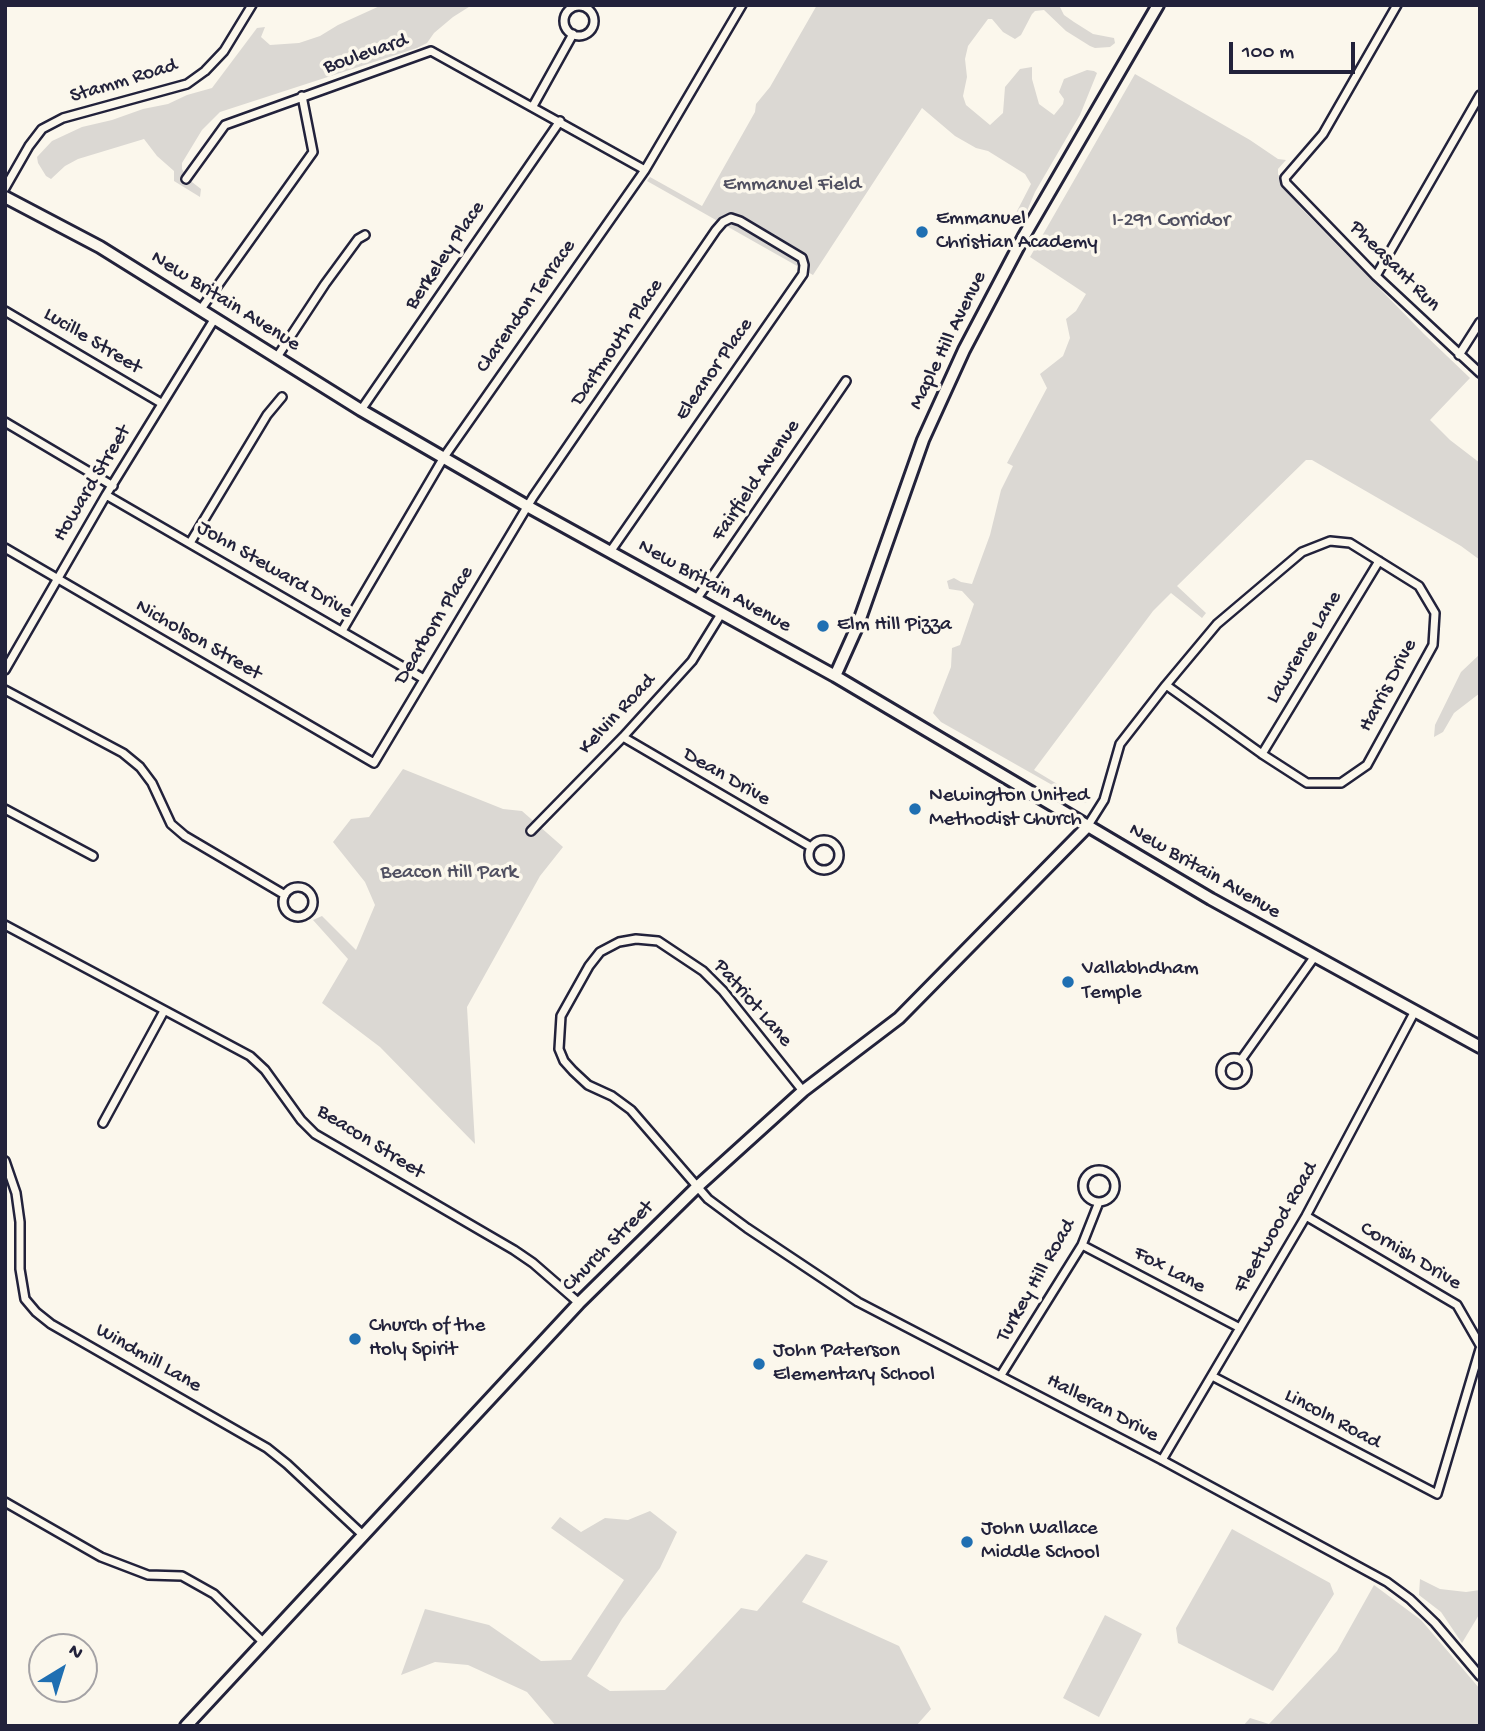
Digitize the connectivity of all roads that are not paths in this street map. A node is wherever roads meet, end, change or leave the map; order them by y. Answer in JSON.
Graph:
{"nodes":[{"id":1,"x":252,"y":5,"type":"edge"},
{"id":2,"x":742,"y":5,"type":"edge"},
{"id":3,"x":1158,"y":5,"type":"edge"},
{"id":4,"x":1397,"y":5,"type":"edge"},
{"id":5,"x":573,"y":34,"type":"junction"},
{"id":6,"x":1480,"y":95,"type":"edge"},
{"id":7,"x":302,"y":96,"type":"junction"},
{"id":8,"x":533,"y":106,"type":"junction"},
{"id":9,"x":560,"y":121,"type":"junction"},
{"id":10,"x":645,"y":170,"type":"junction"},
{"id":11,"x":186,"y":179,"type":"dead end"},
{"id":12,"x":5,"y":188,"type":"edge"},
{"id":13,"x":5,"y":197,"type":"edge"},
{"id":14,"x":747,"y":225,"type":"joint"},
{"id":15,"x":365,"y":235,"type":"dead end"},
{"id":16,"x":1377,"y":276,"type":"junction"},
{"id":17,"x":201,"y":309,"type":"junction"},
{"id":18,"x":5,"y":311,"type":"edge"},
{"id":19,"x":215,"y":318,"type":"junction"},
{"id":20,"x":1480,"y":322,"type":"edge"},
{"id":21,"x":1458,"y":355,"type":"junction"},
{"id":22,"x":277,"y":357,"type":"junction"},
{"id":23,"x":1480,"y":373,"type":"edge"},
{"id":24,"x":846,"y":382,"type":"dead end"},
{"id":25,"x":282,"y":397,"type":"dead end"},
{"id":26,"x":161,"y":403,"type":"junction"},
{"id":27,"x":361,"y":410,"type":"junction"},
{"id":28,"x":5,"y":422,"type":"edge"},
{"id":29,"x":444,"y":457,"type":"junction"},
{"id":30,"x":113,"y":485,"type":"junction"},
{"id":31,"x":106,"y":495,"type":"junction"},
{"id":32,"x":527,"y":506,"type":"junction"},
{"id":33,"x":190,"y":543,"type":"junction"},
{"id":34,"x":5,"y":548,"type":"edge"},
{"id":35,"x":610,"y":552,"type":"junction"},
{"id":36,"x":1379,"y":561,"type":"junction"},
{"id":37,"x":57,"y":579,"type":"junction"},
{"id":38,"x":696,"y":600,"type":"junction"},
{"id":39,"x":721,"y":614,"type":"junction"},
{"id":40,"x":342,"y":631,"type":"junction"},
{"id":41,"x":5,"y":670,"type":"edge"},
{"id":42,"x":835,"y":676,"type":"junction"},
{"id":43,"x":424,"y":679,"type":"junction"},
{"id":44,"x":1166,"y":685,"type":"junction"},
{"id":45,"x":5,"y":690,"type":"edge"},
{"id":46,"x":624,"y":737,"type":"junction"},
{"id":47,"x":1262,"y":754,"type":"junction"},
{"id":48,"x":374,"y":763,"type":"joint"},
{"id":49,"x":5,"y":809,"type":"edge"},
{"id":50,"x":1087,"y":827,"type":"junction"},
{"id":51,"x":531,"y":831,"type":"dead end"},
{"id":52,"x":811,"y":847,"type":"junction"},
{"id":53,"x":93,"y":856,"type":"dead end"},
{"id":54,"x":285,"y":895,"type":"junction"},
{"id":55,"x":5,"y":925,"type":"edge"},
{"id":56,"x":1315,"y":956,"type":"junction"},
{"id":57,"x":164,"y":1010,"type":"junction"},
{"id":58,"x":1415,"y":1011,"type":"junction"},
{"id":59,"x":1480,"y":1047,"type":"edge"},
{"id":60,"x":1241,"y":1060,"type":"dead end"},
{"id":61,"x":803,"y":1091,"type":"junction"},
{"id":62,"x":103,"y":1123,"type":"dead end"},
{"id":63,"x":5,"y":1161,"type":"edge"},
{"id":64,"x":698,"y":1186,"type":"junction"},
{"id":65,"x":1099,"y":1202,"type":"junction"},
{"id":66,"x":1306,"y":1216,"type":"junction"},
{"id":67,"x":1082,"y":1245,"type":"junction"},
{"id":68,"x":579,"y":1304,"type":"junction"},
{"id":69,"x":1240,"y":1328,"type":"junction"},
{"id":70,"x":1480,"y":1347,"type":"edge"},
{"id":71,"x":1001,"y":1375,"type":"junction"},
{"id":72,"x":1212,"y":1376,"type":"junction"},
{"id":73,"x":1161,"y":1460,"type":"junction"},
{"id":74,"x":1437,"y":1494,"type":"joint"},
{"id":75,"x":5,"y":1502,"type":"edge"},
{"id":76,"x":364,"y":1536,"type":"junction"},
{"id":77,"x":263,"y":1642,"type":"junction"},
{"id":78,"x":1480,"y":1676,"type":"edge"},
{"id":79,"x":186,"y":1726,"type":"edge"}],
"edges":[{"from":1,"to":12,"type":"street","name":"Stamm Road"},
{"from":2,"to":10,"type":"street","name":"Clarendon Terrace"},
{"from":3,"to":42,"type":"main road","name":"Maple Hill Avenue"},
{"from":4,"to":16,"type":"street","name":"Pheasant Run"},
{"from":5,"to":5,"type":"street"},
{"from":5,"to":8,"type":"street"},
{"from":6,"to":16,"type":"street"},
{"from":7,"to":8,"type":"street","name":"Boulevard"},
{"from":7,"to":11,"type":"street","name":"Boulevard"},
{"from":7,"to":17,"type":"street"},
{"from":8,"to":9,"type":"street","name":"Boulevard"},
{"from":9,"to":10,"type":"street","name":"Boulevard"},
{"from":9,"to":27,"type":"street","name":"Berkeley Place"},
{"from":10,"to":29,"type":"street","name":"Clarendon Terrace"},
{"from":13,"to":17,"type":"main road","name":"New Britain Avenue"},
{"from":14,"to":32,"type":"street","name":"Dartmouth Place"},
{"from":14,"to":35,"type":"street","name":"Eleanor Place"},
{"from":15,"to":22,"type":"street"},
{"from":16,"to":21,"type":"street","name":"Pheasant Run"},
{"from":17,"to":19,"type":"main road","name":"New Britain Avenue"},
{"from":18,"to":26,"type":"street","name":"Lucille Street"},
{"from":19,"to":22,"type":"main road","name":"New Britain Avenue"},
{"from":19,"to":26,"type":"street","name":"Howard Street"},
{"from":20,"to":21,"type":"street"},
{"from":21,"to":23,"type":"street","name":"Pheasant Run"},
{"from":22,"to":27,"type":"main road","name":"New Britain Avenue"},
{"from":24,"to":38,"type":"street","name":"Fairfield Avenue"},
{"from":25,"to":33,"type":"street"},
{"from":26,"to":30,"type":"street","name":"Howard Street"},
{"from":27,"to":29,"type":"main road","name":"New Britain Avenue"},
{"from":28,"to":30,"type":"street"},
{"from":29,"to":32,"type":"main road","name":"New Britain Avenue"},
{"from":29,"to":40,"type":"street","name":"Clarendon Terrace"},
{"from":30,"to":31,"type":"street","name":"Howard Street"},
{"from":31,"to":33,"type":"street","name":"John Steward Drive"},
{"from":31,"to":37,"type":"street","name":"Howard Street"},
{"from":32,"to":35,"type":"main road","name":"New Britain Avenue"},
{"from":32,"to":43,"type":"street","name":"Dearborn Place"},
{"from":33,"to":40,"type":"street","name":"John Steward Drive"},
{"from":34,"to":37,"type":"street","name":"Nicholson Street"},
{"from":35,"to":38,"type":"main road","name":"New Britain Avenue"},
{"from":36,"to":44,"type":"street","name":"Harris Drive"},
{"from":36,"to":47,"type":"street","name":"Lawrence Lane"},
{"from":36,"to":47,"type":"street","name":"Harris Drive"},
{"from":37,"to":41,"type":"street","name":"Howard Street"},
{"from":37,"to":48,"type":"street","name":"Nicholson Street"},
{"from":38,"to":39,"type":"main road","name":"New Britain Avenue"},
{"from":39,"to":42,"type":"main road","name":"New Britain Avenue"},
{"from":39,"to":46,"type":"street","name":"Kelvin Road"},
{"from":40,"to":43,"type":"street","name":"John Steward Drive"},
{"from":42,"to":50,"type":"main road","name":"New Britain Avenue"},
{"from":43,"to":48,"type":"street","name":"Dearborn Place"},
{"from":44,"to":47,"type":"street","name":"Harris Drive"},
{"from":44,"to":50,"type":"street","name":"Harris Drive"},
{"from":45,"to":54,"type":"street"},
{"from":46,"to":51,"type":"street","name":"Kelvin Road"},
{"from":46,"to":52,"type":"street","name":"Dean Drive"},
{"from":49,"to":53,"type":"street"},
{"from":50,"to":56,"type":"main road","name":"New Britain Avenue"},
{"from":50,"to":61,"type":"main road","name":"Church Street"},
{"from":52,"to":52,"type":"street","name":"Dean Drive"},
{"from":54,"to":54,"type":"street"},
{"from":55,"to":57,"type":"street","name":"Beacon Street"},
{"from":56,"to":58,"type":"main road","name":"New Britain Avenue"},
{"from":56,"to":60,"type":"street"},
{"from":57,"to":62,"type":"street"},
{"from":57,"to":68,"type":"street","name":"Beacon Street"},
{"from":58,"to":59,"type":"main road","name":"New Britain Avenue"},
{"from":58,"to":66,"type":"street","name":"Fleetwood Road"},
{"from":61,"to":64,"type":"main road","name":"Church Street"},
{"from":61,"to":64,"type":"street","name":"Patriot Lane"},
{"from":63,"to":76,"type":"street","name":"Windmill Lane"},
{"from":64,"to":68,"type":"main road","name":"Church Street"},
{"from":64,"to":71,"type":"street","name":"Halleran Drive"},
{"from":65,"to":65,"type":"street","name":"Turkey Hill Road"},
{"from":65,"to":67,"type":"street","name":"Turkey Hill Road"},
{"from":66,"to":69,"type":"street","name":"Fleetwood Road"},
{"from":66,"to":70,"type":"street","name":"Cornish Drive"},
{"from":67,"to":69,"type":"street","name":"Fox Lane"},
{"from":67,"to":71,"type":"street","name":"Turkey Hill Road"},
{"from":68,"to":76,"type":"main road","name":"Church Street"},
{"from":69,"to":72,"type":"street","name":"Fleetwood Road"},
{"from":70,"to":74,"type":"street","name":"Cornish Drive"},
{"from":71,"to":73,"type":"street","name":"Halleran Drive"},
{"from":72,"to":73,"type":"street","name":"Fleetwood Road"},
{"from":72,"to":74,"type":"street","name":"Lincoln Road"},
{"from":73,"to":78,"type":"street","name":"Halleran Drive"},
{"from":75,"to":77,"type":"street"},
{"from":76,"to":77,"type":"main road","name":"Church Street"},
{"from":77,"to":79,"type":"main road","name":"Church Street"}]}
